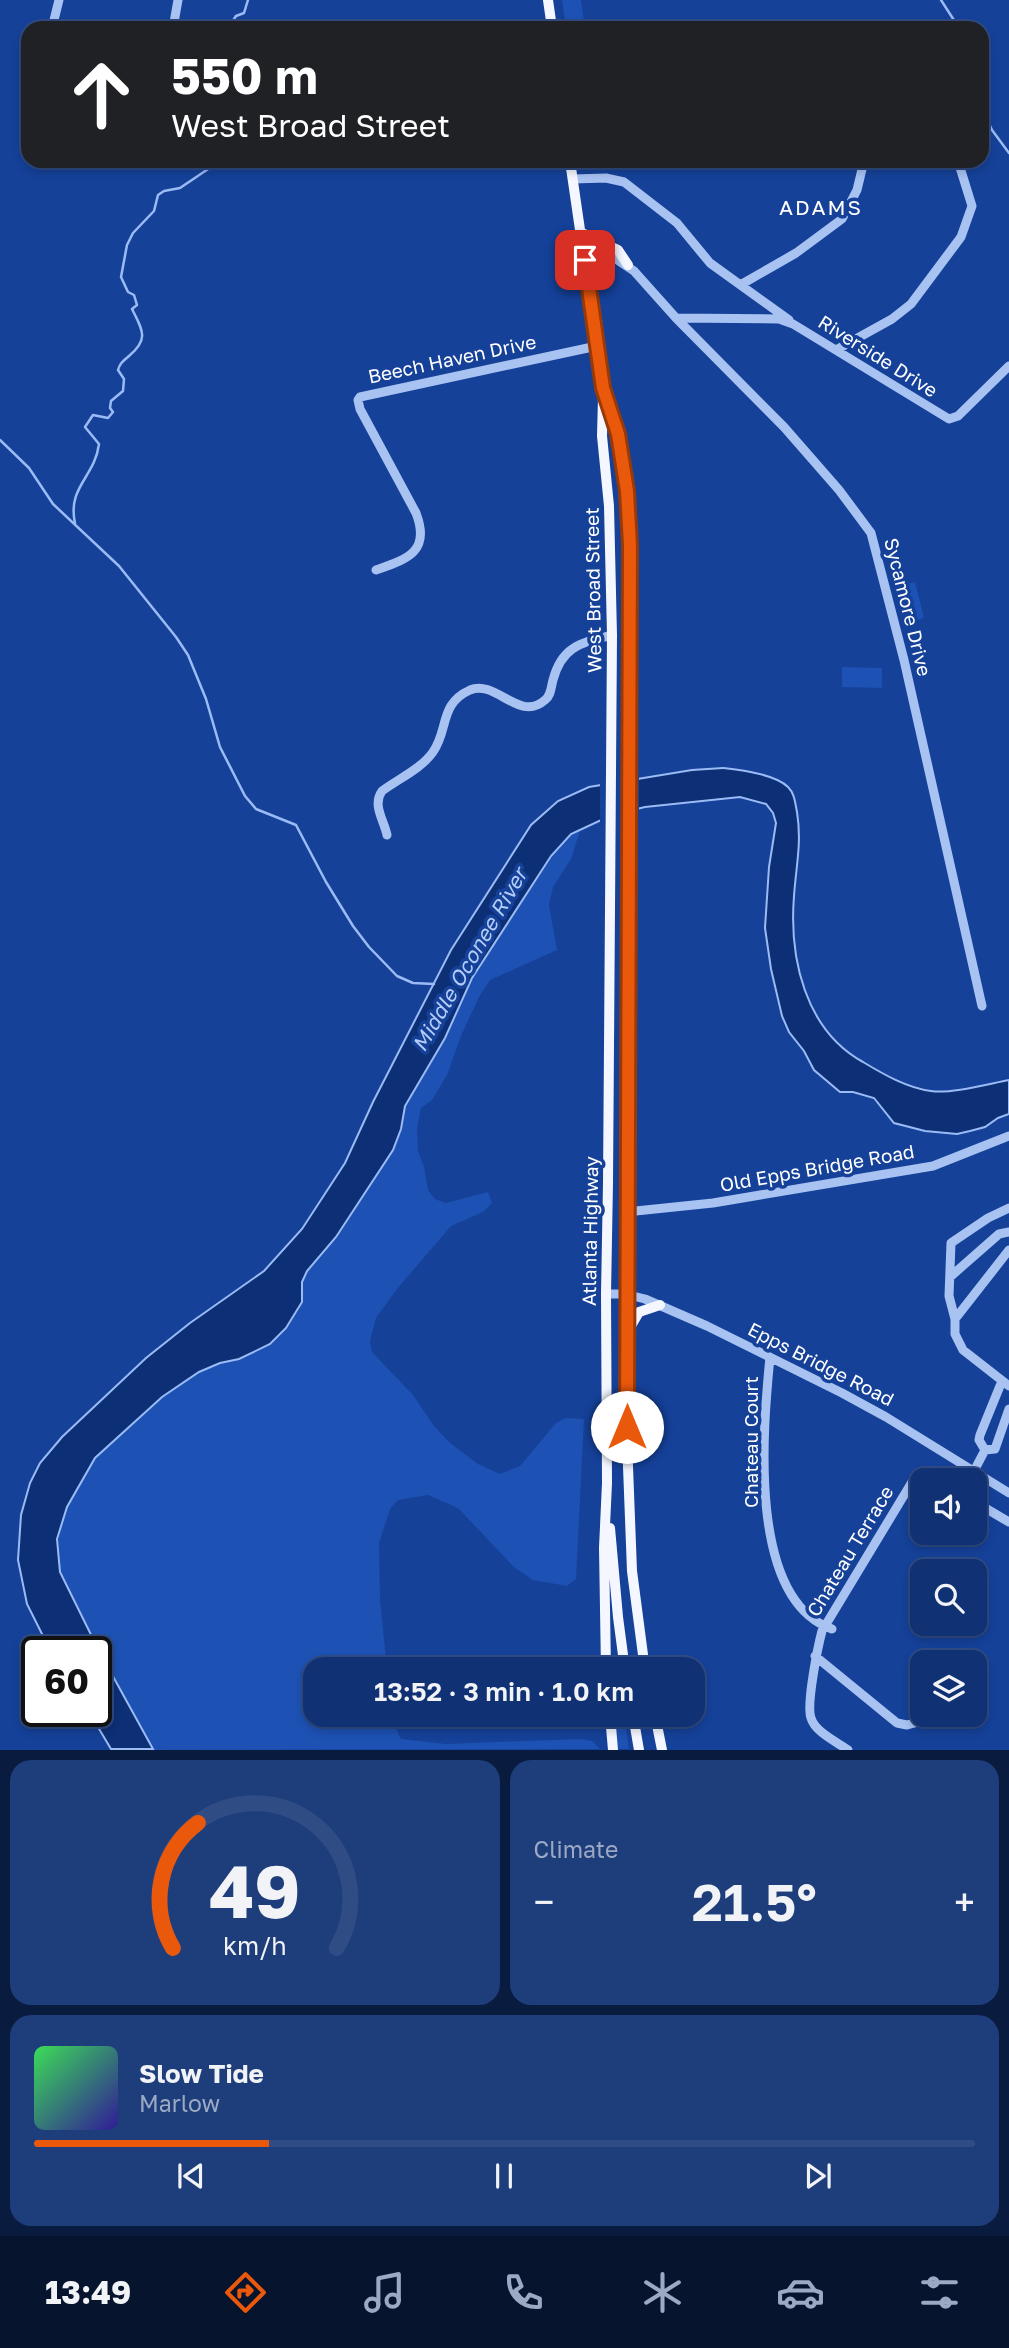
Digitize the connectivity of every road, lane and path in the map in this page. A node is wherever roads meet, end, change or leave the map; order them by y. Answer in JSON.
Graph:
{"nodes":[{"id":1,"x":59,"y":0,"type":"edge"},
{"id":2,"x":178,"y":0,"type":"edge"},
{"id":3,"x":548,"y":0,"type":"edge"},
{"id":4,"x":54,"y":21,"type":"edge"},
{"id":5,"x":174,"y":21,"type":"edge"},
{"id":6,"x":551,"y":21,"type":"edge"},
{"id":7,"x":571,"y":168,"type":"edge"},
{"id":8,"x":862,"y":168,"type":"edge"},
{"id":9,"x":960,"y":168,"type":"edge"},
{"id":10,"x":573,"y":179,"type":"junction"},
{"id":11,"x":580,"y":232,"type":"junction"},
{"id":12,"x":585,"y":260,"type":"junction"},
{"id":13,"x":628,"y":265,"type":"junction"},
{"id":14,"x":742,"y":284,"type":"junction"},
{"id":15,"x":676,"y":318,"type":"junction"},
{"id":16,"x":793,"y":324,"type":"junction"},
{"id":17,"x":597,"y":346,"type":"junction"},
{"id":18,"x":836,"y":350,"type":"junction"},
{"id":19,"x":1009,"y":366,"type":"edge"},
{"id":20,"x":603,"y":388,"type":"junction"},
{"id":21,"x":630,"y":562,"type":"junction"},
{"id":22,"x":611,"y":564,"type":"junction"},
{"id":23,"x":376,"y":570,"type":"dead end"},
{"id":24,"x":612,"y":635,"type":"junction"},
{"id":25,"x":610,"y":792,"type":"joint"},
{"id":26,"x":629,"y":806,"type":"joint"},
{"id":27,"x":387,"y":835,"type":"dead end"},
{"id":28,"x":982,"y":1006,"type":"dead end"},
{"id":29,"x":1009,"y":1136,"type":"edge"},
{"id":30,"x":1009,"y":1208,"type":"edge"},
{"id":31,"x":626,"y":1212,"type":"junction"},
{"id":32,"x":1009,"y":1232,"type":"edge"},
{"id":33,"x":1009,"y":1250,"type":"edge"},
{"id":34,"x":950,"y":1277,"type":"junction"},
{"id":35,"x":606,"y":1294,"type":"junction"},
{"id":36,"x":625,"y":1294,"type":"junction"},
{"id":37,"x":660,"y":1305,"type":"junction"},
{"id":38,"x":955,"y":1319,"type":"junction"},
{"id":39,"x":625,"y":1337,"type":"junction"},
{"id":40,"x":770,"y":1357,"type":"junction"},
{"id":41,"x":1005,"y":1384,"type":"edge"},
{"id":42,"x":1009,"y":1409,"type":"edge"},
{"id":43,"x":985,"y":1450,"type":"junction"},
{"id":44,"x":969,"y":1468,"type":"edge"},
{"id":45,"x":976,"y":1468,"type":"edge"},
{"id":46,"x":987,"y":1479,"type":"edge"},
{"id":47,"x":607,"y":1483,"type":"junction"},
{"id":48,"x":910,"y":1485,"type":"edge"},
{"id":49,"x":1009,"y":1493,"type":"edge"},
{"id":50,"x":987,"y":1509,"type":"edge"},
{"id":51,"x":1009,"y":1522,"type":"edge"},
{"id":52,"x":828,"y":1628,"type":"junction"},
{"id":53,"x":815,"y":1656,"type":"junction"},
{"id":54,"x":606,"y":1657,"type":"edge"},
{"id":55,"x":623,"y":1657,"type":"edge"},
{"id":56,"x":643,"y":1657,"type":"edge"},
{"id":57,"x":910,"y":1724,"type":"edge"},
{"id":58,"x":611,"y":1727,"type":"edge"},
{"id":59,"x":635,"y":1727,"type":"edge"},
{"id":60,"x":658,"y":1727,"type":"edge"},
{"id":61,"x":663,"y":1746,"type":"edge"},
{"id":62,"x":613,"y":1749,"type":"edge"},
{"id":63,"x":639,"y":1749,"type":"edge"},
{"id":64,"x":848,"y":1749,"type":"edge"}],
"edges":[{"from":1,"to":4,"type":"street"},
{"from":2,"to":5,"type":"street"},
{"from":3,"to":6,"type":"main road"},
{"from":7,"to":10,"type":"main road","name":"West Broad Street"},
{"from":8,"to":14,"type":"street"},
{"from":9,"to":18,"type":"street"},
{"from":10,"to":11,"type":"main road","name":"West Broad Street"},
{"from":10,"to":14,"type":"street","name":"Riverside Drive"},
{"from":11,"to":12,"type":"main road","name":"West Broad Street"},
{"from":11,"to":13,"type":"main road"},
{"from":12,"to":13,"type":"street"},
{"from":12,"to":17,"type":"main road","name":"West Broad Street"},
{"from":13,"to":15,"type":"street","name":"Sycamore Drive"},
{"from":14,"to":16,"type":"street","name":"Riverside Drive"},
{"from":15,"to":16,"type":"street","name":"Riverside Drive"},
{"from":15,"to":28,"type":"street","name":"Sycamore Drive"},
{"from":16,"to":18,"type":"street","name":"Riverside Drive"},
{"from":17,"to":20,"type":"main road","name":"West Broad Street"},
{"from":17,"to":23,"type":"street","name":"Beech Haven Drive"},
{"from":18,"to":19,"type":"street","name":"Riverside Drive"},
{"from":20,"to":21,"type":"main road","name":"West Broad Street"},
{"from":20,"to":22,"type":"main road","name":"West Broad Street"},
{"from":21,"to":22,"type":"main road"},
{"from":21,"to":26,"type":"main road","name":"West Broad Street"},
{"from":22,"to":24,"type":"main road","name":"West Broad Street"},
{"from":24,"to":25,"type":"main road","name":"West Broad Street"},
{"from":24,"to":27,"type":"street"},
{"from":25,"to":35,"type":"main road","name":"Atlanta Highway"},
{"from":26,"to":31,"type":"main road","name":"Atlanta Highway"},
{"from":29,"to":31,"type":"street","name":"Old Epps Bridge Road"},
{"from":30,"to":34,"type":"street"},
{"from":31,"to":36,"type":"main road","name":"Atlanta Highway"},
{"from":32,"to":34,"type":"street"},
{"from":33,"to":38,"type":"street"},
{"from":34,"to":38,"type":"street"},
{"from":35,"to":36,"type":"street","name":"Epps Bridge Road"},
{"from":35,"to":47,"type":"main road","name":"Atlanta Highway"},
{"from":36,"to":37,"type":"street","name":"Epps Bridge Road"},
{"from":36,"to":39,"type":"main road","name":"Atlanta Highway"},
{"from":37,"to":39,"type":"main road"},
{"from":37,"to":40,"type":"street","name":"Epps Bridge Road"},
{"from":38,"to":41,"type":"street"},
{"from":39,"to":56,"type":"main road","name":"Atlanta Highway"},
{"from":40,"to":44,"type":"street","name":"Epps Bridge Road"},
{"from":40,"to":52,"type":"street","name":"Chateau Court"},
{"from":41,"to":43,"type":"street"},
{"from":42,"to":43,"type":"street"},
{"from":43,"to":45,"type":"street"},
{"from":46,"to":49,"type":"street","name":"Epps Bridge Road"},
{"from":47,"to":54,"type":"main road","name":"Atlanta Highway"},
{"from":47,"to":55,"type":"main road"},
{"from":48,"to":52,"type":"street","name":"Chateau Terrace"},
{"from":50,"to":51,"type":"street"},
{"from":52,"to":53,"type":"street","name":"Chateau Terrace"},
{"from":53,"to":57,"type":"street"},
{"from":53,"to":64,"type":"street","name":"Chateau Terrace"},
{"from":58,"to":62,"type":"main road"},
{"from":59,"to":63,"type":"main road"},
{"from":60,"to":61,"type":"main road"}]}
